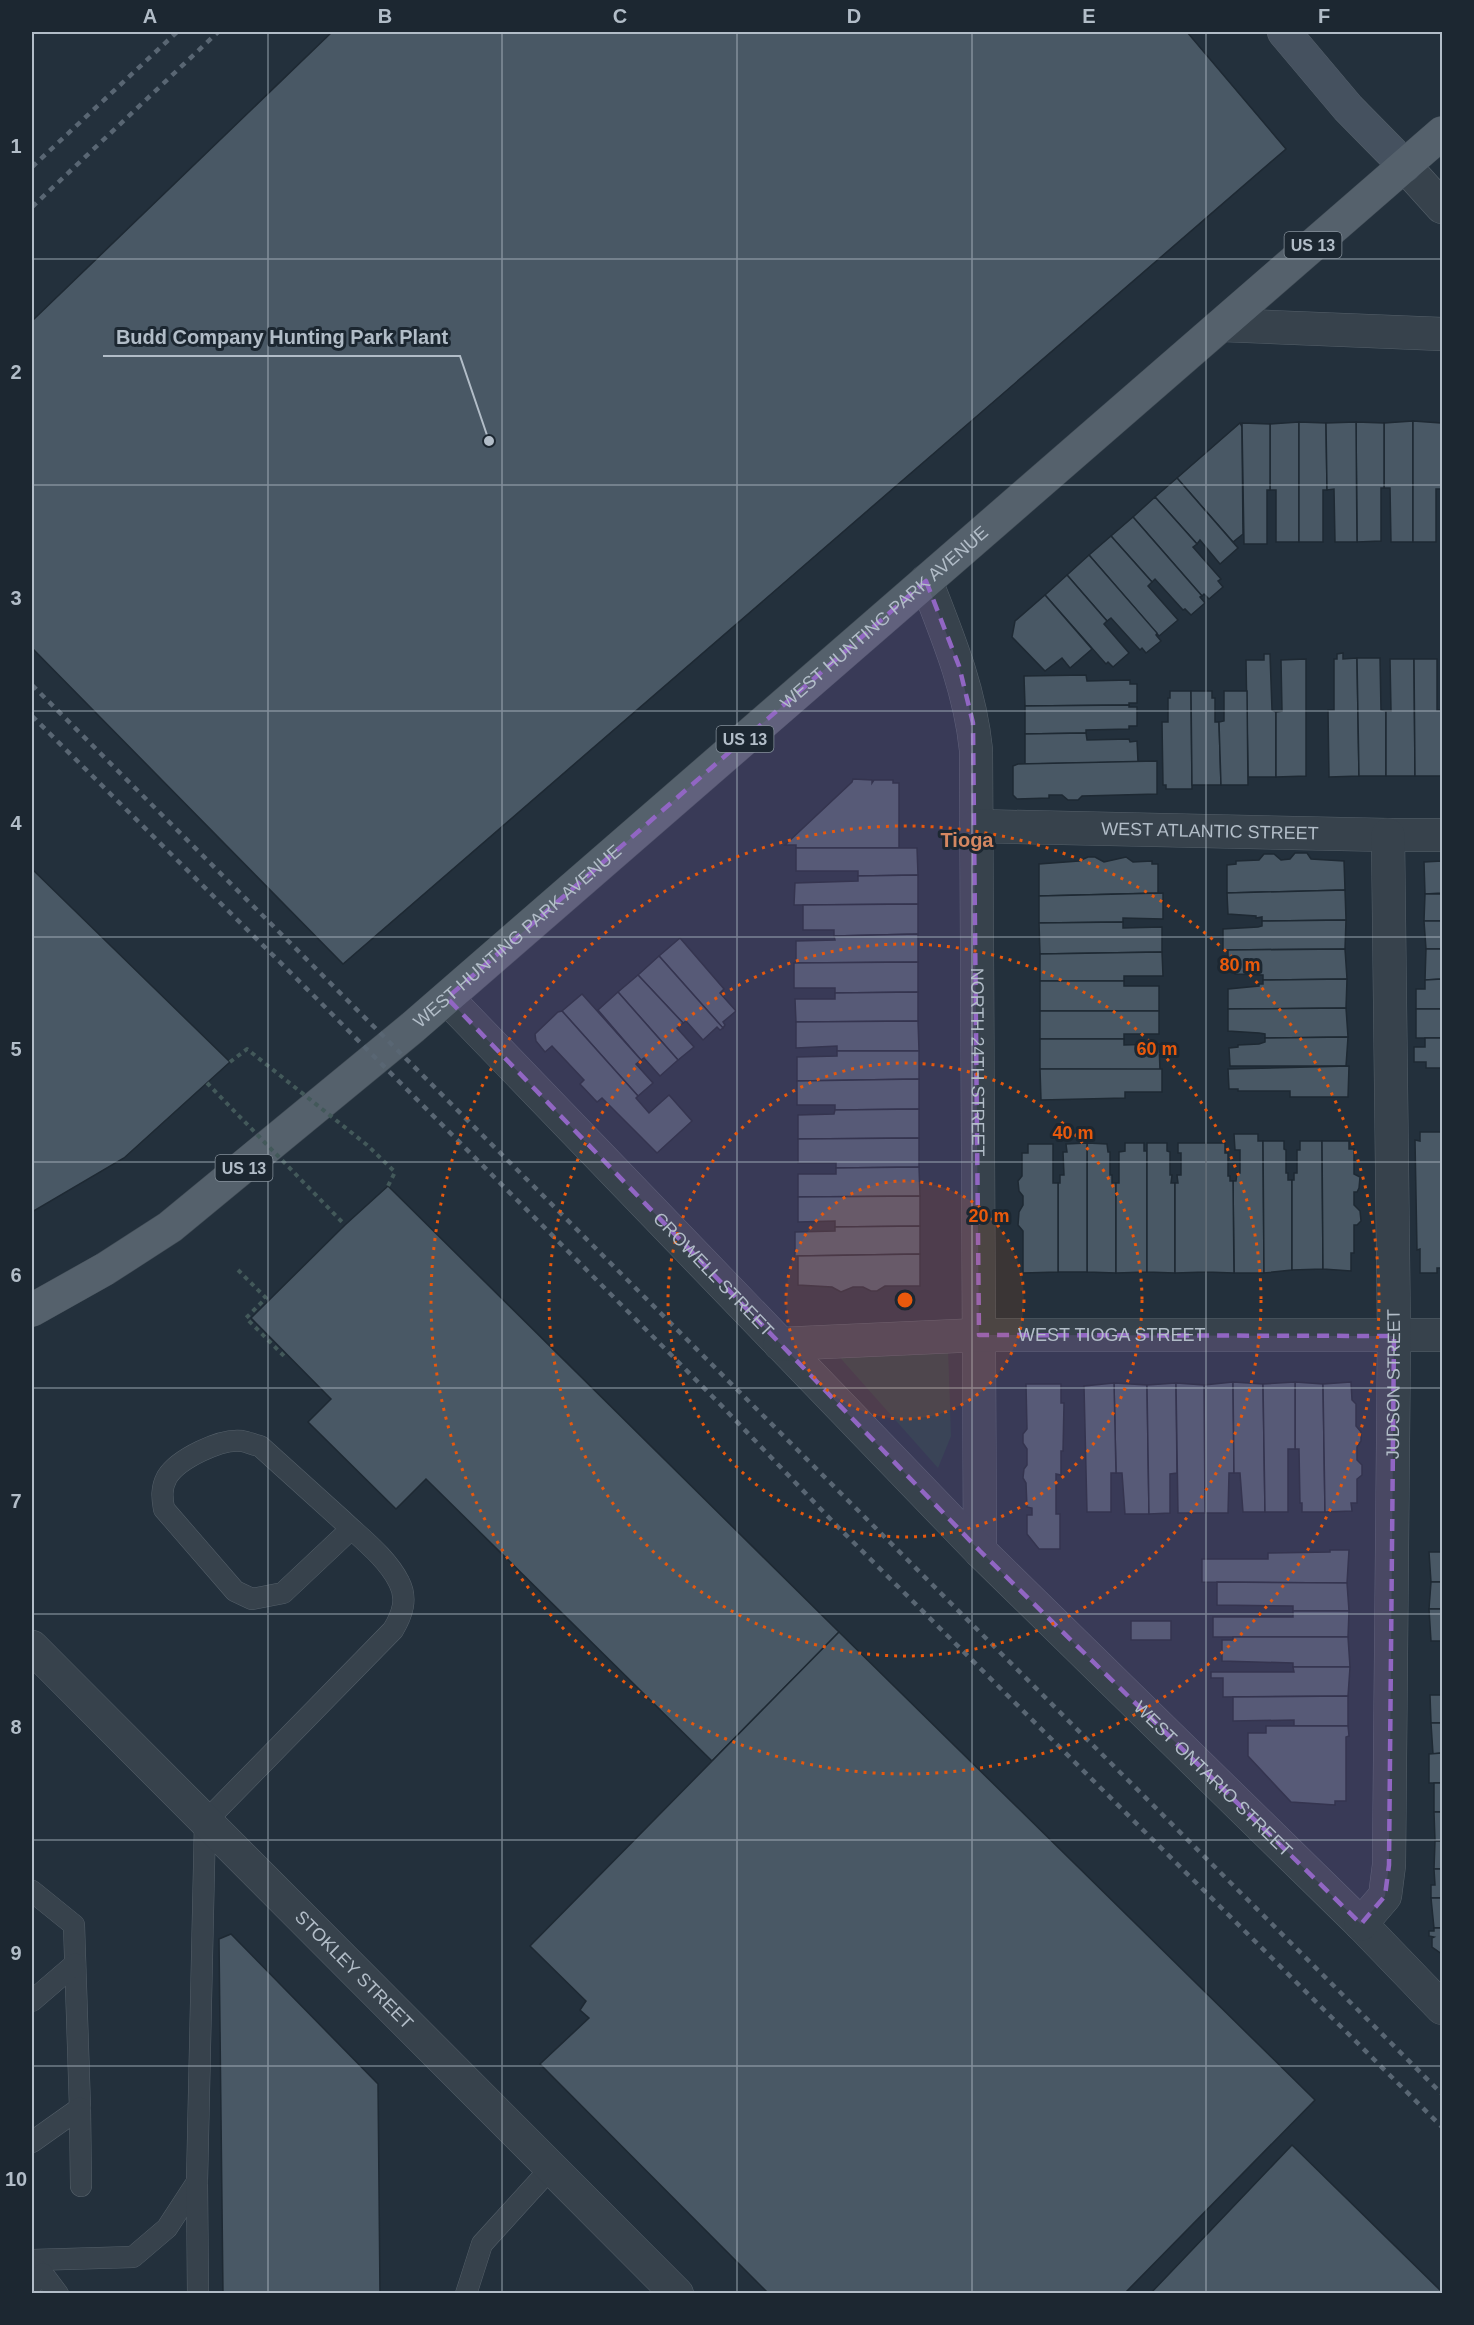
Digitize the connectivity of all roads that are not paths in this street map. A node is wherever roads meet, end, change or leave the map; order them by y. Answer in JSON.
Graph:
{"nodes":[{"id":1,"x":1284,"y":32,"type":"edge"},
{"id":2,"x":1443,"y":133,"type":"edge"},
{"id":3,"x":1404,"y":166,"type":"junction"},
{"id":4,"x":1443,"y":207,"type":"edge"},
{"id":5,"x":1222,"y":325,"type":"junction"},
{"id":6,"x":1443,"y":334,"type":"edge"},
{"id":7,"x":926,"y":581,"type":"junction"},
{"id":8,"x":976,"y":826,"type":"junction"},
{"id":9,"x":1443,"y":835,"type":"edge"},
{"id":10,"x":1388,"y":836,"type":"junction"},
{"id":11,"x":447,"y":998,"type":"junction"},
{"id":12,"x":32,"y":1310,"type":"edge"},
{"id":13,"x":979,"y":1335,"type":"junction"},
{"id":14,"x":1443,"y":1335,"type":"edge"},
{"id":15,"x":1394,"y":1336,"type":"junction"},
{"id":16,"x":780,"y":1344,"type":"junction"},
{"id":17,"x":351,"y":1529,"type":"junction"},
{"id":18,"x":980,"y":1551,"type":"junction"},
{"id":19,"x":32,"y":1647,"type":"edge"},
{"id":20,"x":205,"y":1822,"type":"junction"},
{"id":21,"x":32,"y":1891,"type":"edge"},
{"id":22,"x":1361,"y":1924,"type":"junction"},
{"id":23,"x":75,"y":1964,"type":"junction"},
{"id":24,"x":32,"y":2001,"type":"edge"},
{"id":25,"x":1443,"y":2008,"type":"edge"},
{"id":26,"x":80,"y":2108,"type":"junction"},
{"id":27,"x":32,"y":2142,"type":"edge"},
{"id":28,"x":551,"y":2168,"type":"junction"},
{"id":29,"x":197,"y":2181,"type":"junction"},
{"id":30,"x":81,"y":2186,"type":"dead end"},
{"id":31,"x":34,"y":2271,"type":"edge"},
{"id":32,"x":58,"y":2294,"type":"edge"},
{"id":33,"x":198,"y":2294,"type":"edge"},
{"id":34,"x":466,"y":2294,"type":"edge"},
{"id":35,"x":677,"y":2294,"type":"edge"}],
"edges":[{"from":1,"to":3,"type":"street"},
{"from":2,"to":3,"type":"main road","name":"WEST HUNTING PARK AVENUE","number":"US 13"},
{"from":3,"to":4,"type":"street"},
{"from":3,"to":5,"type":"main road","name":"WEST HUNTING PARK AVENUE","number":"US 13"},
{"from":5,"to":6,"type":"street"},
{"from":5,"to":7,"type":"main road","name":"WEST HUNTING PARK AVENUE","number":"US 13"},
{"from":7,"to":8,"type":"street","name":"NORTH 24TH STREET"},
{"from":7,"to":11,"type":"main road","name":"WEST HUNTING PARK AVENUE","number":"US 13"},
{"from":8,"to":10,"type":"street","name":"WEST ATLANTIC STREET"},
{"from":8,"to":13,"type":"street","name":"NORTH 24TH STREET"},
{"from":9,"to":10,"type":"street","name":"WEST ATLANTIC STREET"},
{"from":10,"to":15,"type":"street","name":"JUDSON STREET"},
{"from":11,"to":12,"type":"main road","name":"WEST HUNTING PARK AVENUE","number":"US 13"},
{"from":11,"to":16,"type":"street","name":"CROWELL STREET"},
{"from":13,"to":15,"type":"street","name":"WEST TIOGA STREET"},
{"from":13,"to":16,"type":"street","name":"WEST TIOGA STREET"},
{"from":13,"to":18,"type":"street","name":"NORTH 24TH STREET"},
{"from":14,"to":15,"type":"street","name":"WEST TIOGA STREET"},
{"from":15,"to":22,"type":"street","name":"JUDSON STREET"},
{"from":16,"to":18,"type":"street","name":"CROWELL STREET"},
{"from":17,"to":17,"type":"lane"},
{"from":17,"to":20,"type":"lane"},
{"from":18,"to":22,"type":"street","name":"WEST ONTARIO STREET"},
{"from":19,"to":20,"type":"street","name":"STOKLEY STREET"},
{"from":20,"to":28,"type":"street","name":"STOKLEY STREET"},
{"from":20,"to":29,"type":"lane"},
{"from":21,"to":23,"type":"lane"},
{"from":22,"to":25,"type":"street","name":"WEST ONTARIO STREET"},
{"from":23,"to":24,"type":"lane"},
{"from":23,"to":26,"type":"lane"},
{"from":26,"to":27,"type":"lane"},
{"from":26,"to":30,"type":"lane"},
{"from":28,"to":34,"type":"lane"},
{"from":28,"to":35,"type":"street","name":"STOKLEY STREET"},
{"from":29,"to":31,"type":"lane"},
{"from":29,"to":33,"type":"lane"},
{"from":31,"to":32,"type":"lane"}]}
